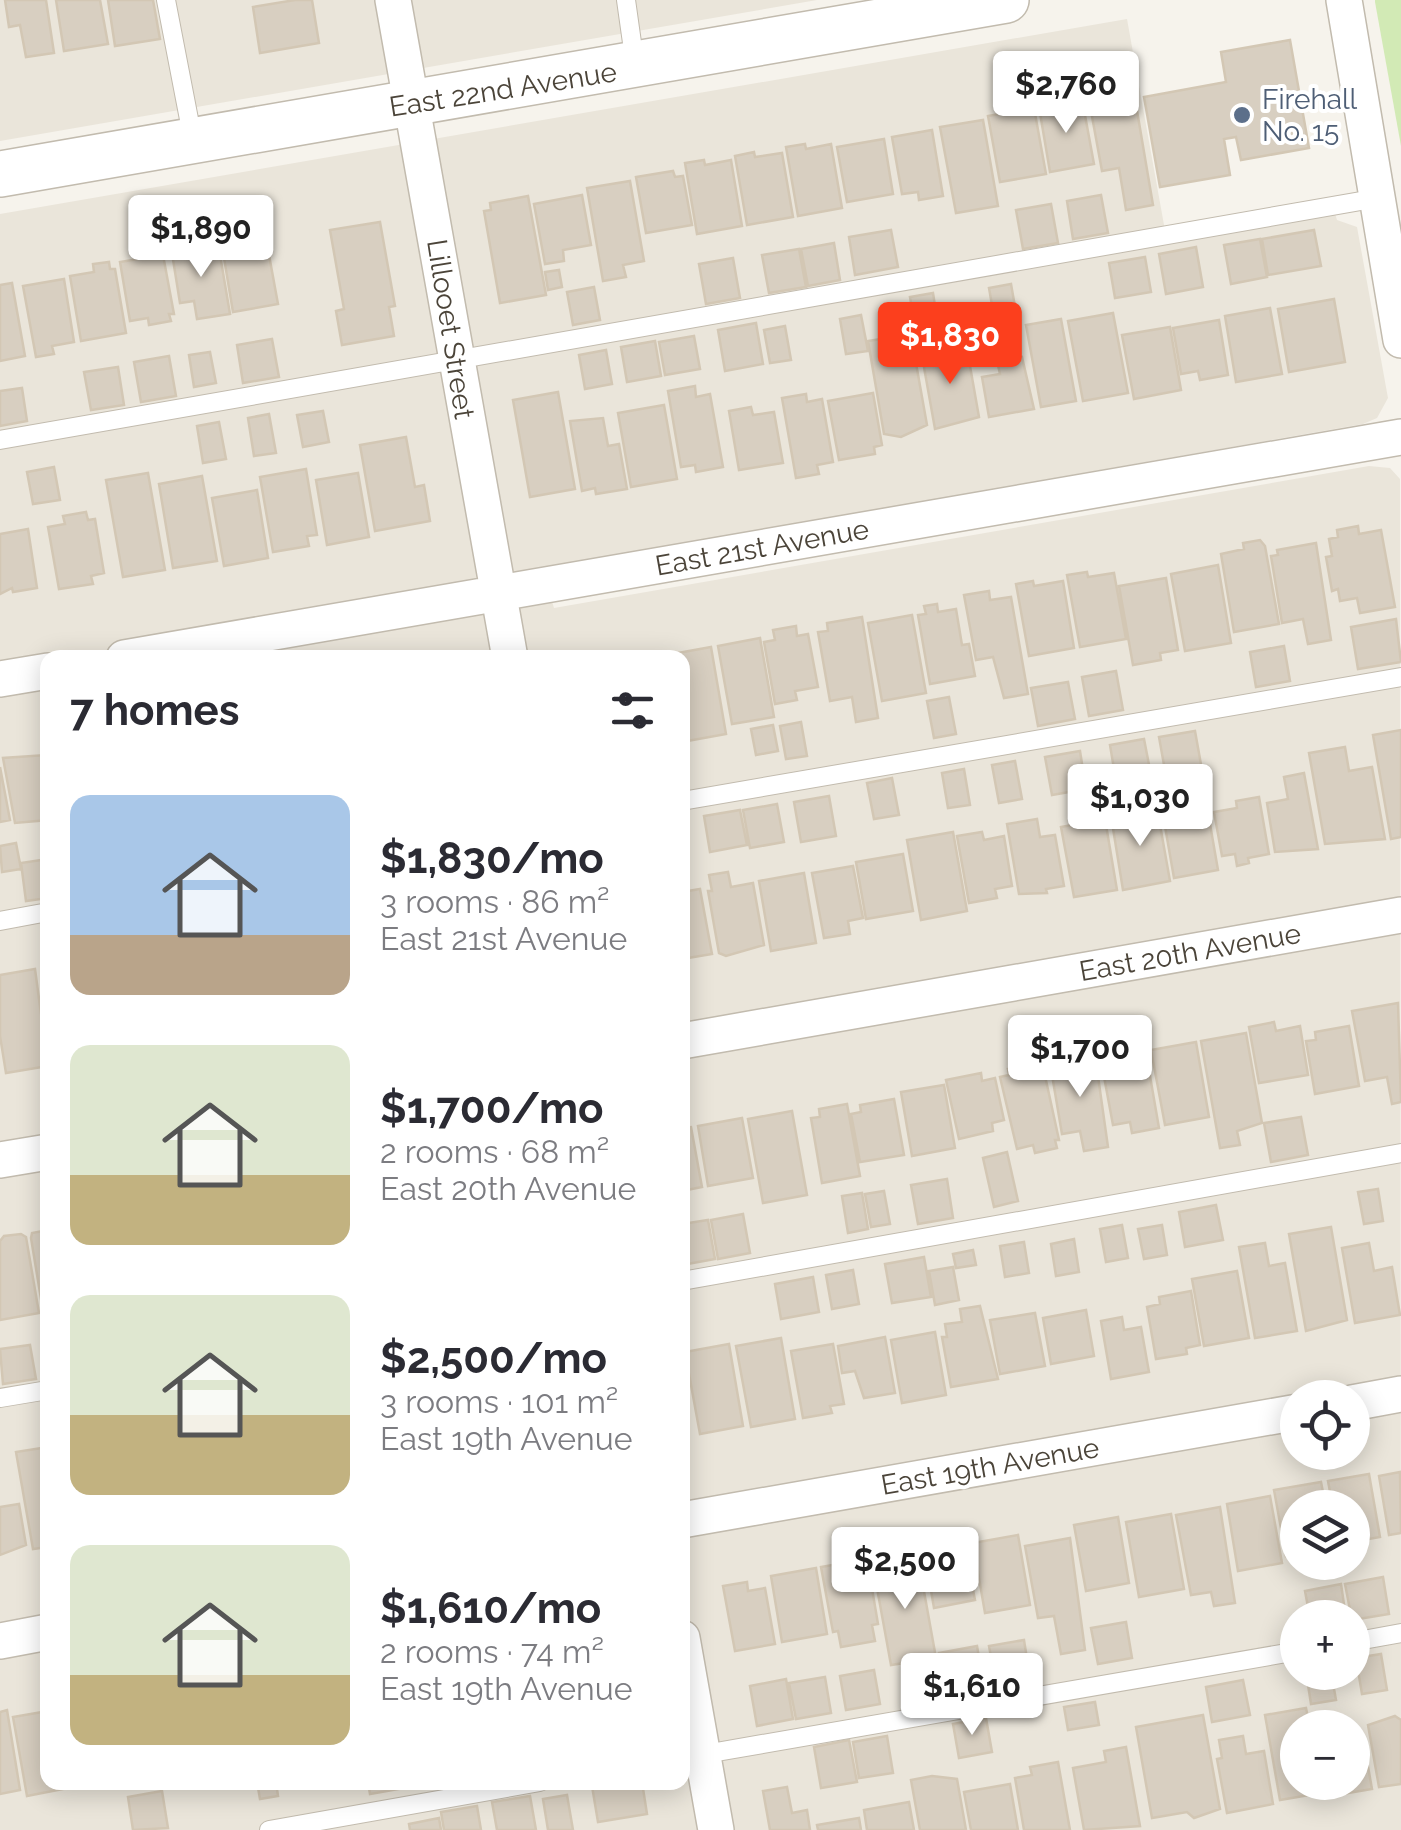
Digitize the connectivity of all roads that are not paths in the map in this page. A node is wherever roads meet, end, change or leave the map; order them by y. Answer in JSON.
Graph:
{"nodes":[{"id":1,"x":166,"y":0,"type":"edge"},
{"id":2,"x":392,"y":0,"type":"edge"},
{"id":3,"x":626,"y":0,"type":"edge"},
{"id":4,"x":1006,"y":0,"type":"edge"},
{"id":5,"x":1344,"y":0,"type":"edge"},
{"id":6,"x":636,"y":68,"type":"junction"},
{"id":7,"x":413,"y":104,"type":"junction"},
{"id":8,"x":193,"y":140,"type":"junction"},
{"id":9,"x":0,"y":174,"type":"edge"},
{"id":10,"x":1378,"y":198,"type":"junction"},
{"id":11,"x":1401,"y":340,"type":"edge"},
{"id":12,"x":454,"y":360,"type":"junction"},
{"id":13,"x":1401,"y":438,"type":"edge"},
{"id":14,"x":0,"y":440,"type":"edge"},
{"id":15,"x":498,"y":591,"type":"junction"},
{"id":16,"x":169,"y":650,"type":"edge"},
{"id":17,"x":509,"y":650,"type":"edge"},
{"id":18,"x":40,"y":672,"type":"edge"},
{"id":19,"x":1401,"y":676,"type":"edge"},
{"id":20,"x":0,"y":679,"type":"edge"},
{"id":21,"x":690,"y":800,"type":"edge"},
{"id":22,"x":40,"y":914,"type":"edge"},
{"id":23,"x":1401,"y":915,"type":"edge"},
{"id":24,"x":0,"y":921,"type":"edge"},
{"id":25,"x":690,"y":1039,"type":"edge"},
{"id":26,"x":40,"y":1153,"type":"edge"},
{"id":27,"x":1401,"y":1153,"type":"edge"},
{"id":28,"x":0,"y":1160,"type":"edge"},
{"id":29,"x":690,"y":1280,"type":"edge"},
{"id":30,"x":40,"y":1391,"type":"edge"},
{"id":31,"x":1401,"y":1394,"type":"edge"},
{"id":32,"x":0,"y":1398,"type":"edge"},
{"id":33,"x":1370,"y":1400,"type":"edge"},
{"id":34,"x":1280,"y":1415,"type":"edge"},
{"id":35,"x":690,"y":1519,"type":"edge"},
{"id":36,"x":1401,"y":1633,"type":"edge"},
{"id":37,"x":40,"y":1634,"type":"edge"},
{"id":38,"x":1370,"y":1639,"type":"edge"},
{"id":39,"x":0,"y":1641,"type":"edge"},
{"id":40,"x":1280,"y":1654,"type":"edge"},
{"id":41,"x":690,"y":1724,"type":"edge"},
{"id":42,"x":693,"y":1756,"type":"edge"},
{"id":43,"x":495,"y":1790,"type":"edge"},
{"id":44,"x":269,"y":1830,"type":"edge"},
{"id":45,"x":716,"y":1830,"type":"edge"}],
"edges":[{"from":1,"to":8,"type":"lane"},
{"from":2,"to":7,"type":"street","name":"Lillooet Street"},
{"from":3,"to":6,"type":"lane"},
{"from":4,"to":6,"type":"street","name":"East 22nd Avenue"},
{"from":5,"to":10,"type":"street"},
{"from":6,"to":7,"type":"street","name":"East 22nd Avenue"},
{"from":7,"to":8,"type":"street","name":"East 22nd Avenue"},
{"from":7,"to":12,"type":"street","name":"Lillooet Street"},
{"from":8,"to":9,"type":"street","name":"East 22nd Avenue"},
{"from":10,"to":11,"type":"street"},
{"from":10,"to":12,"type":"lane"},
{"from":12,"to":14,"type":"lane"},
{"from":12,"to":15,"type":"street","name":"Lillooet Street"},
{"from":13,"to":15,"type":"street","name":"East 21st Avenue"},
{"from":15,"to":16,"type":"street","name":"East 21st Avenue"},
{"from":15,"to":17,"type":"street","name":"Lillooet Street"},
{"from":18,"to":20,"type":"street"},
{"from":19,"to":21,"type":"lane"},
{"from":22,"to":24,"type":"lane"},
{"from":23,"to":25,"type":"street","name":"East 20th Avenue"},
{"from":26,"to":28,"type":"street"},
{"from":27,"to":29,"type":"lane"},
{"from":30,"to":32,"type":"lane"},
{"from":31,"to":33,"type":"street"},
{"from":34,"to":35,"type":"street","name":"East 19th Avenue"},
{"from":36,"to":38,"type":"lane"},
{"from":37,"to":39,"type":"street"},
{"from":40,"to":42,"type":"lane"},
{"from":41,"to":42,"type":"street"},
{"from":42,"to":45,"type":"street"},
{"from":43,"to":44,"type":"lane"}]}
